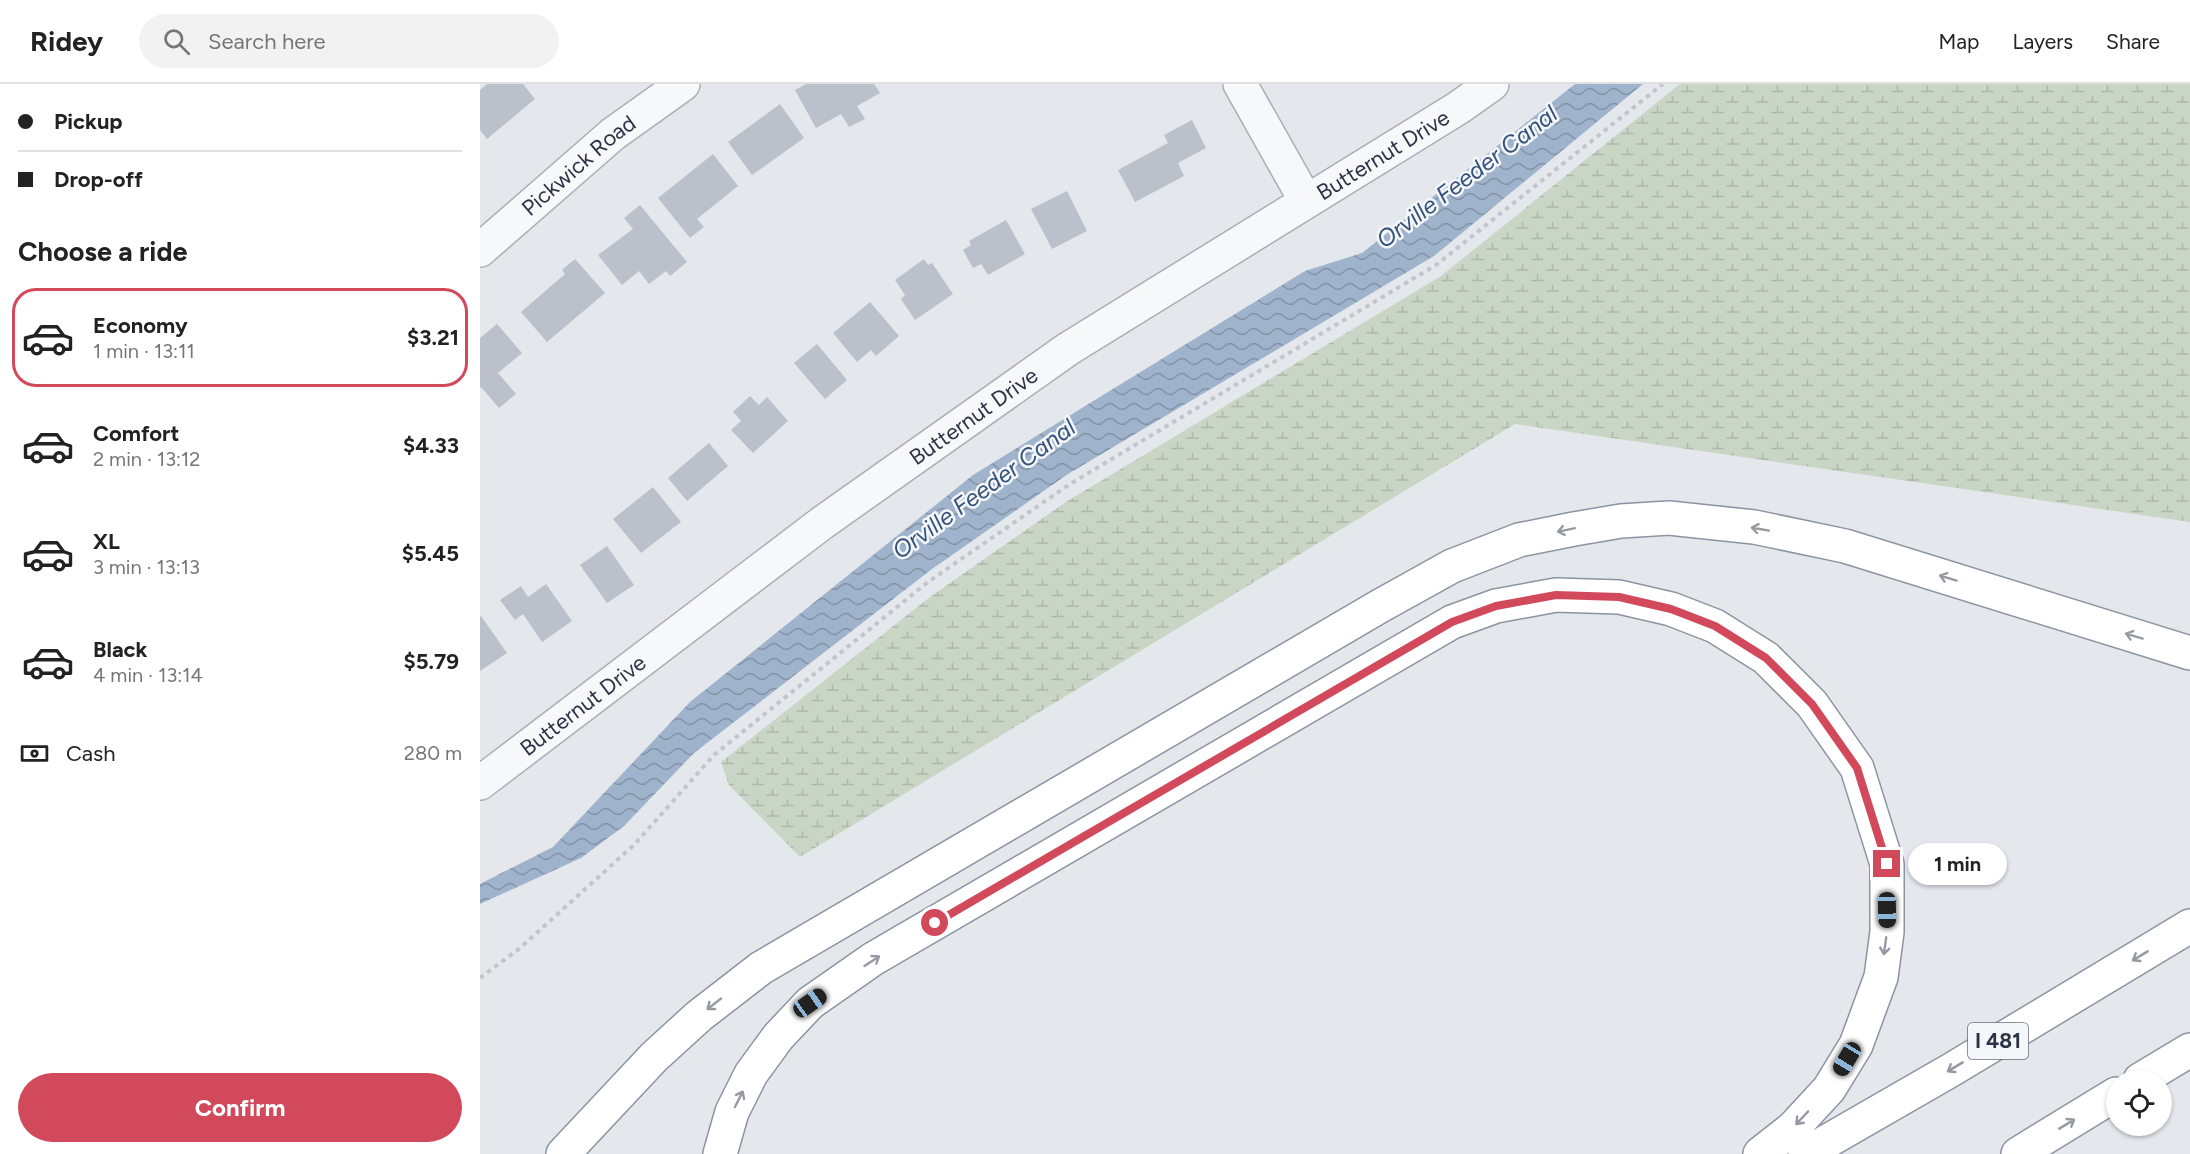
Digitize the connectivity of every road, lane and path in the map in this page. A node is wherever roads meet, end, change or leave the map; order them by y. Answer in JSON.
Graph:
{"nodes":[{"id":1,"x":683,"y":84,"type":"edge"},
{"id":2,"x":1240,"y":84,"type":"edge"},
{"id":3,"x":1492,"y":84,"type":"edge"},
{"id":4,"x":1663,"y":84,"type":"edge"},
{"id":5,"x":1306,"y":201,"type":"junction"},
{"id":6,"x":480,"y":250,"type":"edge"},
{"id":7,"x":2190,"y":653,"type":"edge"},
{"id":8,"x":480,"y":783,"type":"edge"},
{"id":9,"x":2190,"y":926,"type":"edge"},
{"id":10,"x":480,"y":978,"type":"edge"},
{"id":11,"x":2190,"y":1050,"type":"edge"},
{"id":12,"x":2157,"y":1070,"type":"edge"},
{"id":13,"x":2106,"y":1100,"type":"edge"},
{"id":14,"x":563,"y":1154,"type":"edge"},
{"id":15,"x":720,"y":1154,"type":"edge"},
{"id":16,"x":1760,"y":1154,"type":"edge"},
{"id":17,"x":1805,"y":1154,"type":"edge"},
{"id":18,"x":2018,"y":1154,"type":"edge"}],
"edges":[{"from":1,"to":6,"type":"street","name":"Pickwick Road"},
{"from":2,"to":5,"type":"street"},
{"from":3,"to":5,"type":"street","name":"Butternut Drive"},
{"from":4,"to":10,"type":"path"},
{"from":5,"to":8,"type":"street","name":"Butternut Drive"},
{"from":7,"to":14,"type":"highway","one_way":true},
{"from":9,"to":17,"type":"highway","number":"I 481","one_way":true},
{"from":11,"to":12,"type":"highway"},
{"from":18,"to":13,"type":"highway","one_way":true},
{"from":15,"to":16,"type":"highway","one_way":true}]}
